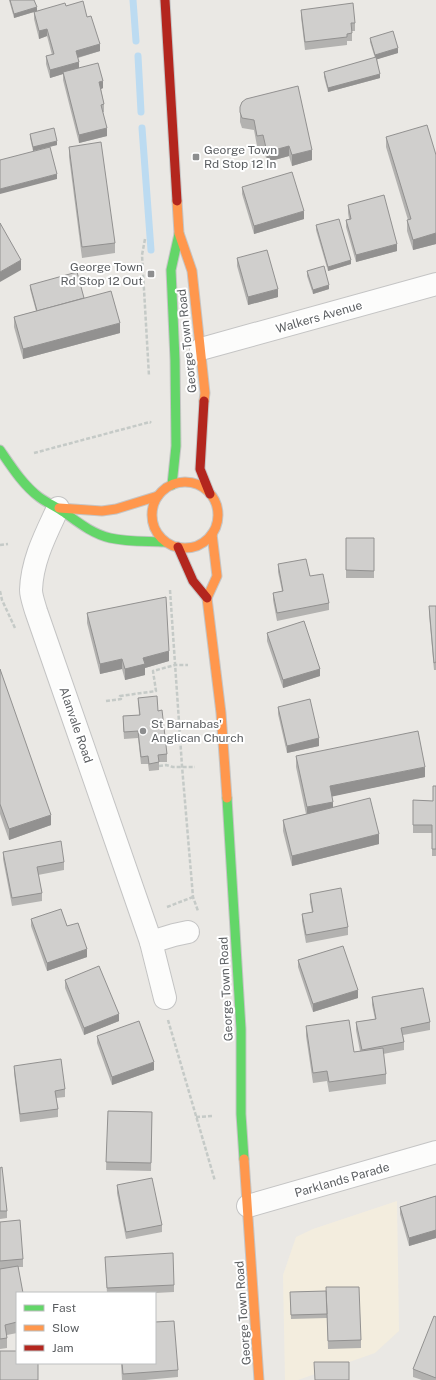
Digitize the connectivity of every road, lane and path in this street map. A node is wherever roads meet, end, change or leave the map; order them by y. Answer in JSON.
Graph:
{"nodes":[{"id":1,"x":165,"y":0,"type":"edge"},
{"id":2,"x":179,"y":233,"type":"junction"},
{"id":3,"x":145,"y":239,"type":"dead end"},
{"id":4,"x":436,"y":284,"type":"edge"},
{"id":5,"x":201,"y":349,"type":"junction"},
{"id":6,"x":150,"y":381,"type":"dead end"},
{"id":7,"x":150,"y":416,"type":"dead end"},
{"id":8,"x":150,"y":422,"type":"junction"},
{"id":9,"x":152,"y":429,"type":"dead end"},
{"id":10,"x":0,"y":450,"type":"edge"},
{"id":11,"x":34,"y":453,"type":"dead end"},
{"id":12,"x":172,"y":485,"type":"junction"},
{"id":13,"x":210,"y":494,"type":"junction"},
{"id":14,"x":158,"y":496,"type":"junction"},
{"id":15,"x":58,"y":508,"type":"junction"},
{"id":16,"x":212,"y":534,"type":"junction"},
{"id":17,"x":165,"y":542,"type":"junction"},
{"id":18,"x":8,"y":544,"type":"dead end"},
{"id":19,"x":0,"y":545,"type":"edge"},
{"id":20,"x":178,"y":547,"type":"junction"},
{"id":21,"x":168,"y":584,"type":"dead end"},
{"id":22,"x":207,"y":598,"type":"junction"},
{"id":23,"x":175,"y":665,"type":"junction"},
{"id":24,"x":188,"y":665,"type":"dead end"},
{"id":25,"x":106,"y":701,"type":"dead end"},
{"id":26,"x":159,"y":766,"type":"edge"},
{"id":27,"x":182,"y":767,"type":"junction"},
{"id":28,"x":195,"y":767,"type":"dead end"},
{"id":29,"x":193,"y":897,"type":"junction"},
{"id":30,"x":167,"y":907,"type":"dead end"},
{"id":31,"x":194,"y":925,"type":"joint"},
{"id":32,"x":151,"y":942,"type":"junction"},
{"id":33,"x":165,"y":998,"type":"dead end"},
{"id":34,"x":167,"y":1019,"type":"dead end"},
{"id":35,"x":213,"y":1116,"type":"dead end"},
{"id":36,"x":196,"y":1117,"type":"junction"},
{"id":37,"x":436,"y":1152,"type":"edge"},
{"id":38,"x":215,"y":1181,"type":"dead end"},
{"id":39,"x":248,"y":1206,"type":"junction"},
{"id":40,"x":259,"y":1380,"type":"edge"}],
"edges":[{"from":1,"to":2,"type":"main road","name":"George Town Road"},
{"from":2,"to":5,"type":"main road","name":"George Town Road"},
{"from":2,"to":12,"type":"main road","name":"George Town Road"},
{"from":3,"to":6,"type":"path"},
{"from":4,"to":5,"type":"street","name":"Walkers Avenue"},
{"from":5,"to":13,"type":"main road","name":"George Town Road"},
{"from":7,"to":8,"type":"path"},
{"from":8,"to":9,"type":"path"},
{"from":8,"to":11,"type":"path"},
{"from":10,"to":15,"type":"main road"},
{"from":12,"to":13,"type":"main road"},
{"from":12,"to":14,"type":"main road"},
{"from":13,"to":16,"type":"main road"},
{"from":14,"to":15,"type":"main road"},
{"from":14,"to":17,"type":"main road"},
{"from":15,"to":17,"type":"main road"},
{"from":15,"to":32,"type":"street","name":"Alanvale Road"},
{"from":16,"to":20,"type":"main road"},
{"from":16,"to":22,"type":"main road"},
{"from":17,"to":20,"type":"main road"},
{"from":18,"to":19,"type":"path"},
{"from":20,"to":22,"type":"main road"},
{"from":21,"to":23,"type":"path"},
{"from":22,"to":39,"type":"main road","name":"George Town Road"},
{"from":23,"to":24,"type":"path"},
{"from":23,"to":25,"type":"path"},
{"from":23,"to":27,"type":"path"},
{"from":26,"to":27,"type":"path"},
{"from":27,"to":28,"type":"path"},
{"from":27,"to":29,"type":"path"},
{"from":29,"to":30,"type":"path"},
{"from":29,"to":31,"type":"path"},
{"from":31,"to":32,"type":"street"},
{"from":32,"to":33,"type":"street","name":"Alanvale Road"},
{"from":34,"to":36,"type":"path"},
{"from":35,"to":36,"type":"path"},
{"from":36,"to":38,"type":"path"},
{"from":37,"to":39,"type":"street","name":"Parklands Parade"},
{"from":39,"to":40,"type":"main road","name":"George Town Road"}]}
